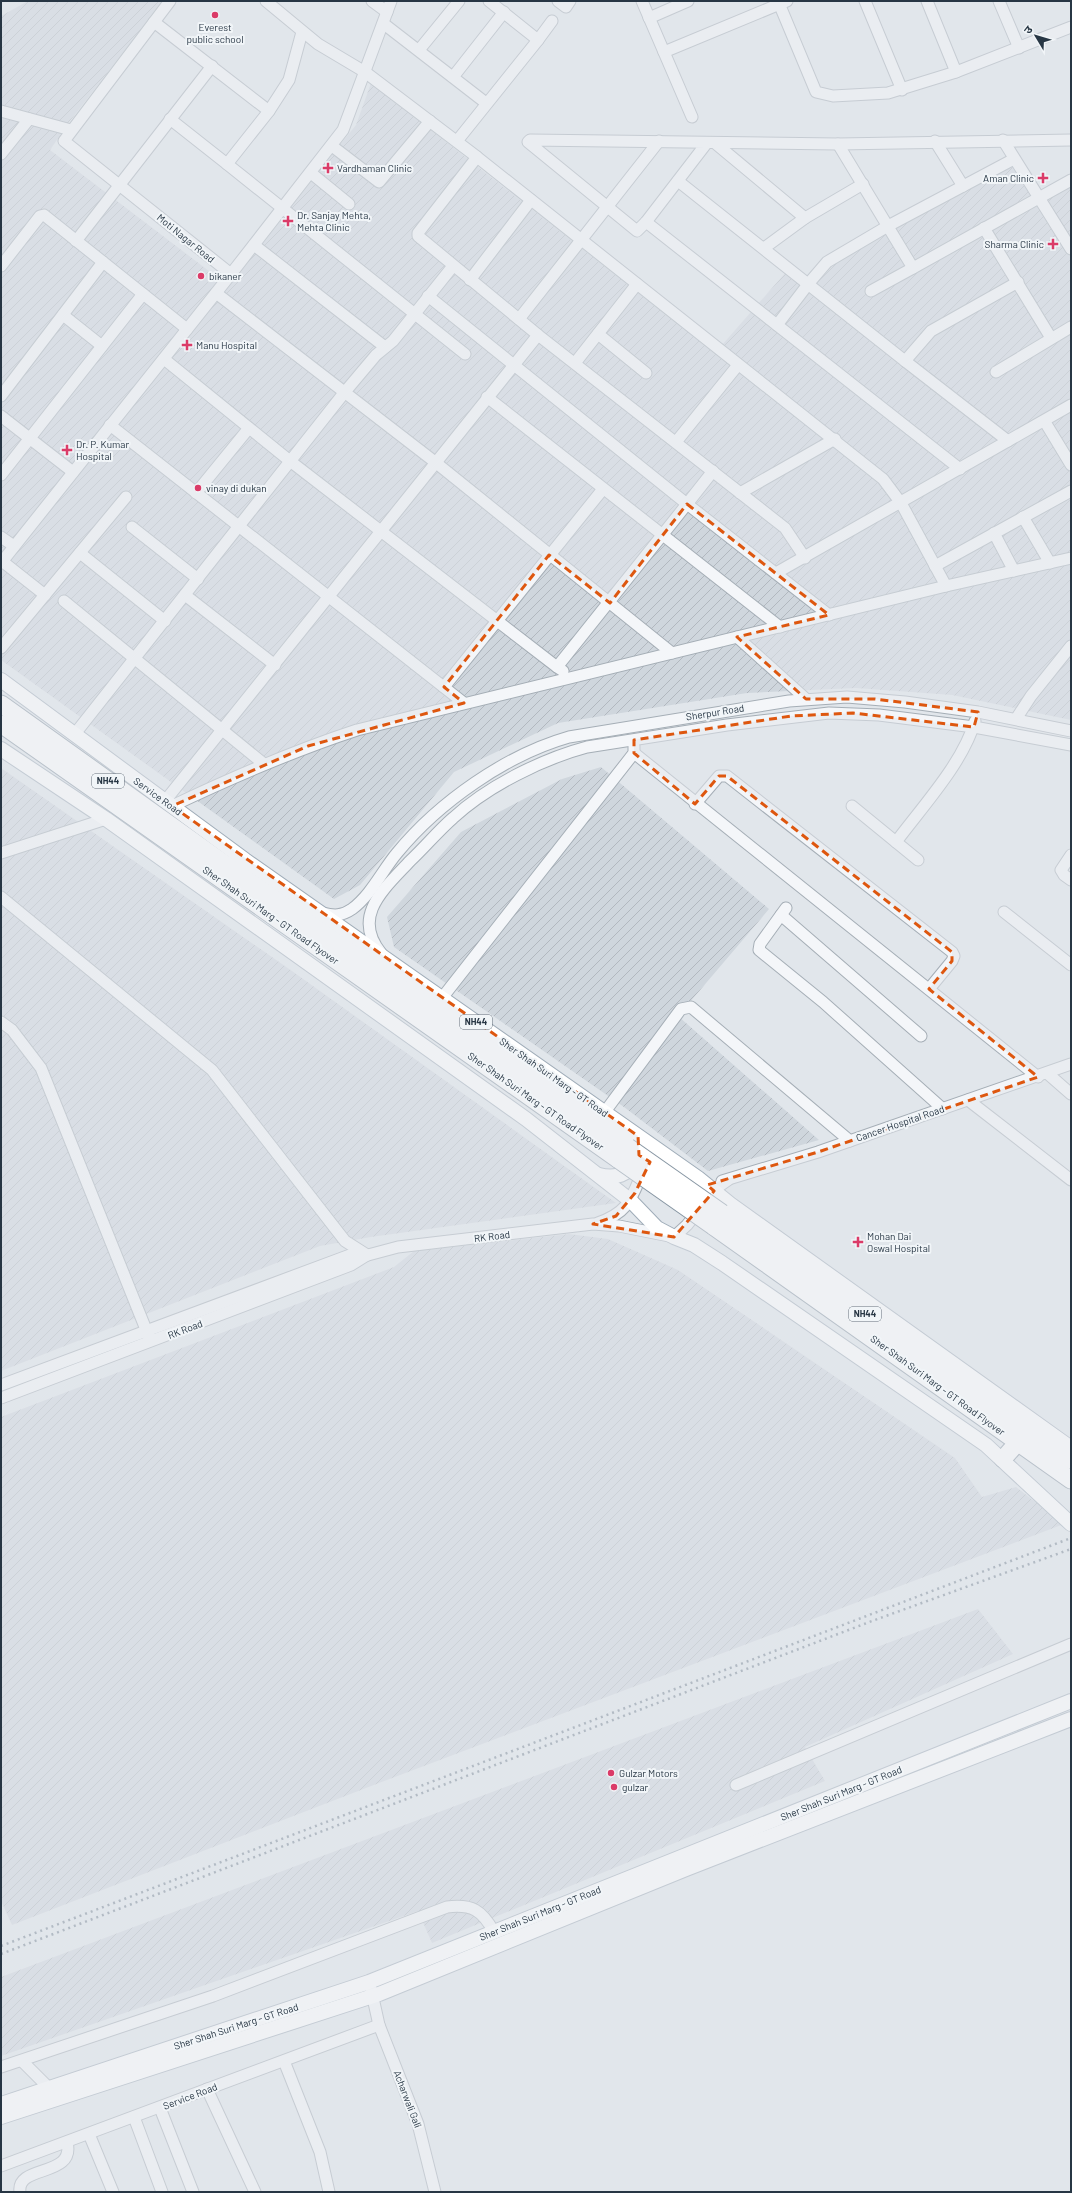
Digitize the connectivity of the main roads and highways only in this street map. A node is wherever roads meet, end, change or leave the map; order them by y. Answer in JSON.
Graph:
{"nodes":[{"id":1,"x":1,"y":680,"type":"edge"},
{"id":2,"x":1,"y":704,"type":"edge"},
{"id":3,"x":1,"y":724,"type":"edge"},
{"id":4,"x":1,"y":749,"type":"edge"},
{"id":5,"x":277,"y":882,"type":"joint"},
{"id":6,"x":629,"y":1148,"type":"junction"},
{"id":7,"x":599,"y":1175,"type":"junction"},
{"id":8,"x":717,"y":1220,"type":"junction"},
{"id":9,"x":1022,"y":1419,"type":"junction"},
{"id":10,"x":1018,"y":1442,"type":"junction"},
{"id":11,"x":1071,"y":1448,"type":"edge"},
{"id":12,"x":1003,"y":1459,"type":"junction"},
{"id":13,"x":1071,"y":1460,"type":"edge"},
{"id":14,"x":1071,"y":1480,"type":"edge"},
{"id":15,"x":1071,"y":1524,"type":"edge"},
{"id":16,"x":1071,"y":1701,"type":"edge"},
{"id":17,"x":1071,"y":1719,"type":"edge"},
{"id":18,"x":1,"y":2104,"type":"edge"},
{"id":19,"x":1,"y":2117,"type":"edge"}],
"edges":[{"from":1,"to":5,"type":"main road","name":"Service Road"},
{"from":2,"to":6,"type":"highway","name":"Sher Shah Suri Marg - GT Road Flyover","number":"NH44"},
{"from":3,"to":6,"type":"highway","name":"Sher Shah Suri Marg - GT Road Flyover","number":"NH44"},
{"from":4,"to":7,"type":"main road"},
{"from":5,"to":6,"type":"main road","name":"Sher Shah Suri Marg - GT Road","number":"NH44"},
{"from":6,"to":7,"type":"main road"},
{"from":6,"to":8,"type":"highway","name":"Sher Shah Suri Marg - GT Road Flyover","number":"NH44","bridge":true},
{"from":6,"to":9,"type":"main road","name":"Sher Shah Suri Marg - GT Road","number":"NH44"},
{"from":7,"to":12,"type":"main road"},
{"from":8,"to":9,"type":"highway","name":"Sher Shah Suri Marg - GT Road Flyover","number":"NH44"},
{"from":8,"to":10,"type":"highway","name":"Sher Shah Suri Marg - GT Road Flyover","number":"NH44"},
{"from":9,"to":11,"type":"main road","name":"Sher Shah Suri Marg - GT Road"},
{"from":9,"to":13,"type":"highway","name":"Sher Shah Suri Marg - GT Road Flyover","number":"NH44"},
{"from":10,"to":12,"type":"highway"},
{"from":10,"to":14,"type":"highway","name":"Sher Shah Suri Marg - GT Road Flyover","number":"NH44"},
{"from":12,"to":15,"type":"main road"},
{"from":16,"to":18,"type":"main road","name":"Sher Shah Suri Marg - GT Road"},
{"from":17,"to":19,"type":"main road","name":"Sher Shah Suri Marg - GT Road"}]}
